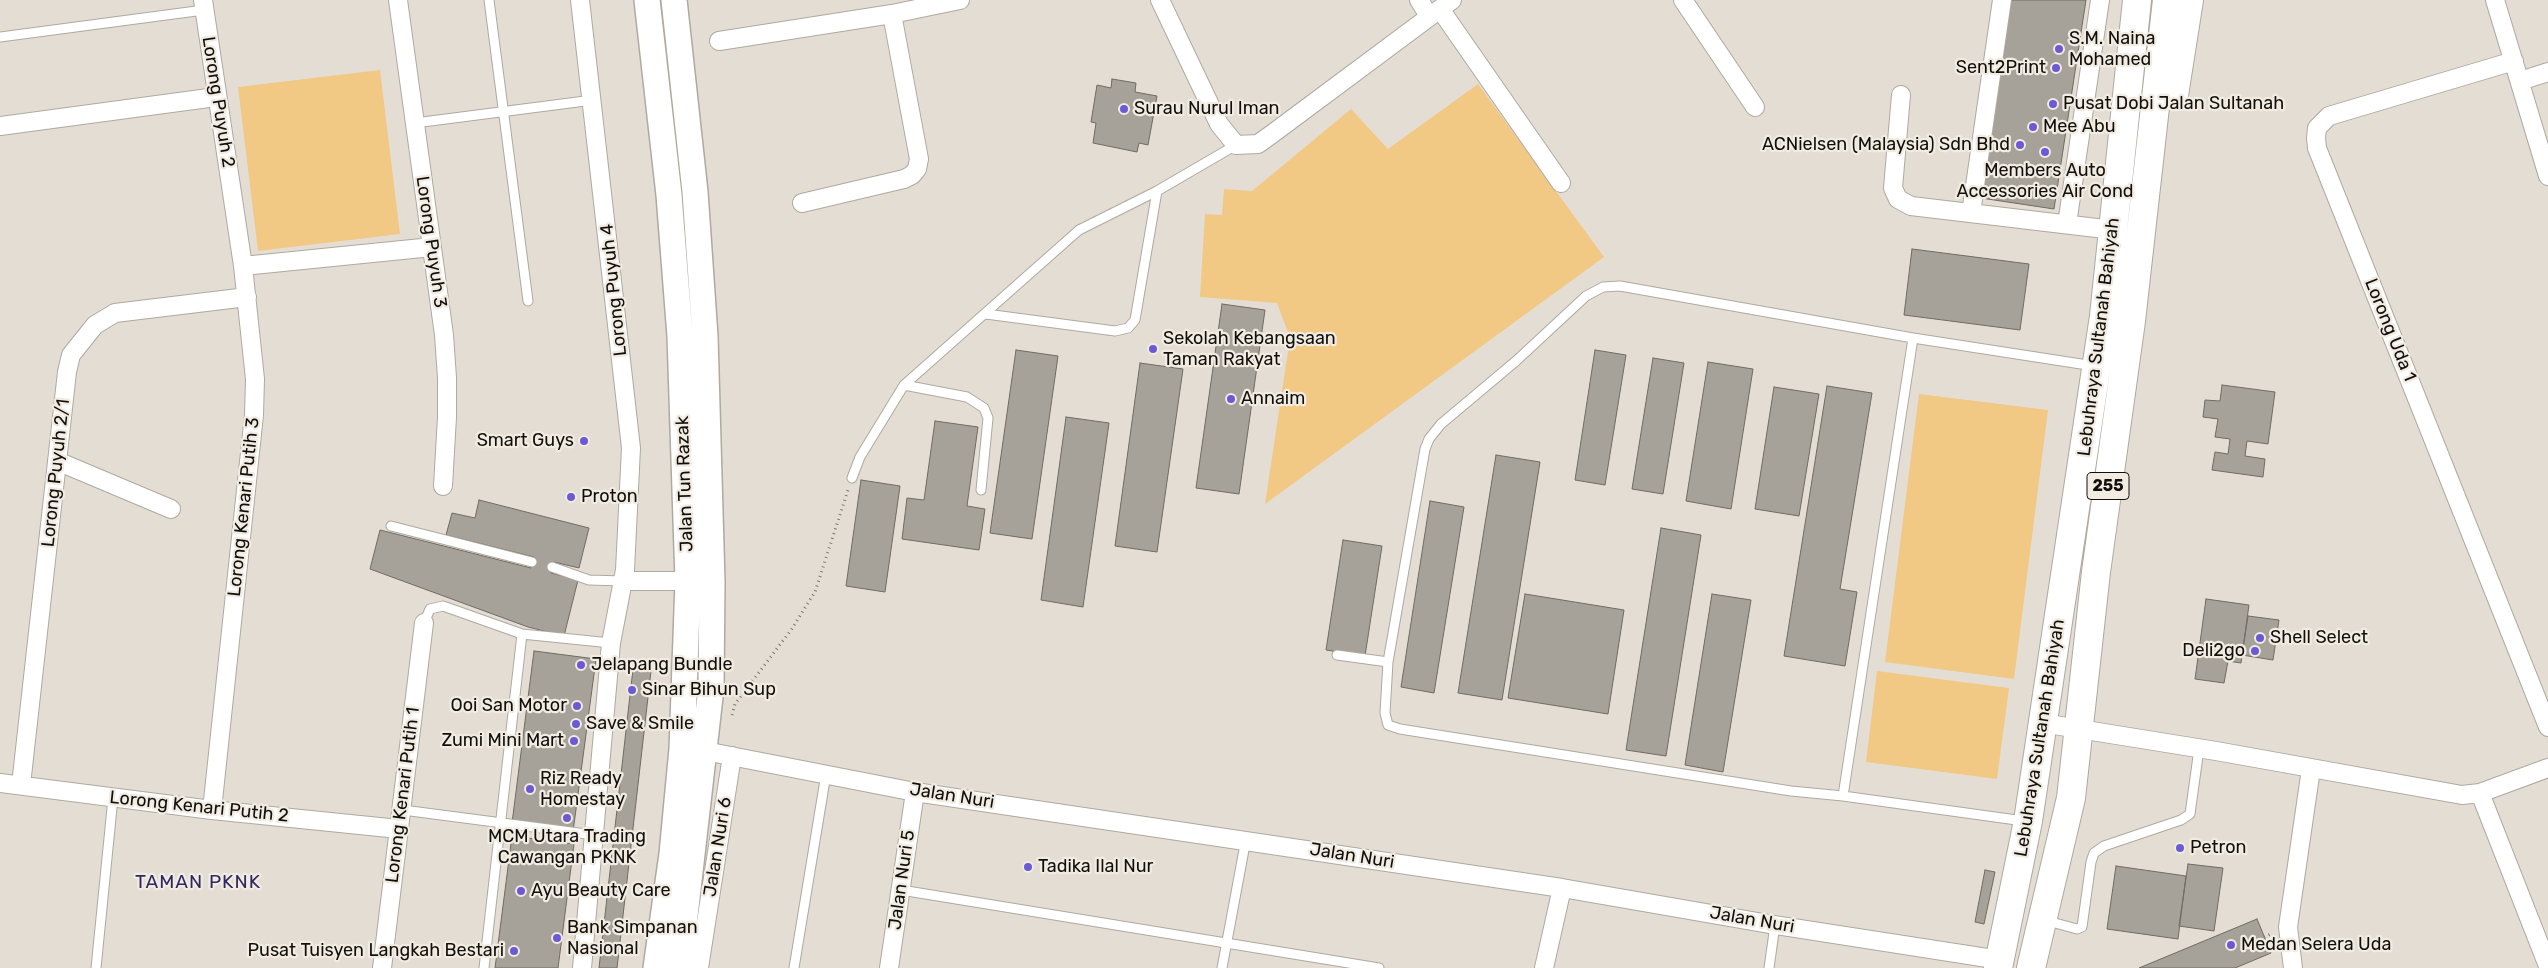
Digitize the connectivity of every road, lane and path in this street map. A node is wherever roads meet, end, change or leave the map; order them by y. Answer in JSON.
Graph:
{"nodes":[{"id":1,"x":398,"y":0,"type":"edge"},
{"id":2,"x":489,"y":0,"type":"edge"},
{"id":3,"x":580,"y":0,"type":"edge"},
{"id":4,"x":647,"y":0,"type":"edge"},
{"id":5,"x":674,"y":0,"type":"edge"},
{"id":6,"x":960,"y":0,"type":"edge"},
{"id":7,"x":1160,"y":0,"type":"edge"},
{"id":8,"x":1418,"y":0,"type":"edge"},
{"id":9,"x":1683,"y":0,"type":"edge"},
{"id":10,"x":2002,"y":0,"type":"edge"},
{"id":11,"x":2100,"y":0,"type":"edge"},
{"id":12,"x":2121,"y":0,"type":"edge"},
{"id":13,"x":2137,"y":0,"type":"edge"},
{"id":14,"x":2167,"y":0,"type":"edge"},
{"id":15,"x":2189,"y":0,"type":"edge"},
{"id":16,"x":2495,"y":0,"type":"edge"},
{"id":17,"x":203,"y":5,"type":"edge"},
{"id":18,"x":1440,"y":8,"type":"edge"},
{"id":19,"x":892,"y":14,"type":"junction"},
{"id":20,"x":0,"y":36,"type":"edge"},
{"id":21,"x":719,"y":41,"type":"dead end"},
{"id":22,"x":2514,"y":61,"type":"junction"},
{"id":23,"x":2548,"y":72,"type":"edge"},
{"id":24,"x":2520,"y":81,"type":"junction"},
{"id":25,"x":1901,"y":95,"type":"dead end"},
{"id":26,"x":216,"y":97,"type":"junction"},
{"id":27,"x":593,"y":100,"type":"junction"},
{"id":28,"x":1755,"y":107,"type":"dead end"},
{"id":29,"x":503,"y":111,"type":"junction"},
{"id":30,"x":415,"y":123,"type":"junction"},
{"id":31,"x":0,"y":126,"type":"edge"},
{"id":32,"x":1236,"y":145,"type":"junction"},
{"id":33,"x":2548,"y":176,"type":"edge"},
{"id":34,"x":1561,"y":183,"type":"dead end"},
{"id":35,"x":1157,"y":191,"type":"junction"},
{"id":36,"x":802,"y":203,"type":"dead end"},
{"id":37,"x":233,"y":204,"type":"joint"},
{"id":38,"x":1971,"y":213,"type":"junction"},
{"id":39,"x":2067,"y":224,"type":"junction"},
{"id":40,"x":2105,"y":230,"type":"junction"},
{"id":41,"x":432,"y":247,"type":"junction"},
{"id":42,"x":243,"y":266,"type":"junction"},
{"id":43,"x":246,"y":297,"type":"junction"},
{"id":44,"x":528,"y":301,"type":"dead end"},
{"id":45,"x":986,"y":314,"type":"junction"},
{"id":46,"x":2104,"y":316,"type":"junction"},
{"id":47,"x":2132,"y":321,"type":"junction"},
{"id":48,"x":1913,"y":338,"type":"junction"},
{"id":49,"x":2097,"y":366,"type":"junction"},
{"id":50,"x":904,"y":385,"type":"junction"},
{"id":51,"x":57,"y":461,"type":"junction"},
{"id":52,"x":852,"y":478,"type":"joint"},
{"id":53,"x":443,"y":486,"type":"dead end"},
{"id":54,"x":981,"y":490,"type":"dead end"},
{"id":55,"x":171,"y":509,"type":"dead end"},
{"id":56,"x":390,"y":526,"type":"dead end"},
{"id":57,"x":532,"y":562,"type":"dead end"},
{"id":58,"x":552,"y":567,"type":"dead end"},
{"id":59,"x":623,"y":581,"type":"junction"},
{"id":60,"x":688,"y":581,"type":"junction"},
{"id":61,"x":424,"y":623,"type":"joint"},
{"id":62,"x":522,"y":634,"type":"junction"},
{"id":63,"x":611,"y":643,"type":"junction"},
{"id":64,"x":1337,"y":655,"type":"dead end"},
{"id":65,"x":1388,"y":662,"type":"junction"},
{"id":66,"x":730,"y":721,"type":"dead end"},
{"id":67,"x":2042,"y":723,"type":"junction"},
{"id":68,"x":2548,"y":727,"type":"edge"},
{"id":69,"x":2080,"y":730,"type":"junction"},
{"id":70,"x":2199,"y":749,"type":"junction"},
{"id":71,"x":705,"y":751,"type":"junction"},
{"id":72,"x":732,"y":756,"type":"junction"},
{"id":73,"x":2548,"y":768,"type":"edge"},
{"id":74,"x":2311,"y":769,"type":"junction"},
{"id":75,"x":826,"y":774,"type":"junction"},
{"id":76,"x":0,"y":783,"type":"edge"},
{"id":77,"x":21,"y":786,"type":"junction"},
{"id":78,"x":915,"y":792,"type":"junction"},
{"id":79,"x":2480,"y":793,"type":"junction"},
{"id":80,"x":1843,"y":796,"type":"junction"},
{"id":81,"x":113,"y":798,"type":"junction"},
{"id":82,"x":212,"y":810,"type":"junction"},
{"id":83,"x":403,"y":810,"type":"junction"},
{"id":84,"x":2028,"y":821,"type":"junction"},
{"id":85,"x":501,"y":822,"type":"junction"},
{"id":86,"x":399,"y":829,"type":"junction"},
{"id":87,"x":594,"y":835,"type":"junction"},
{"id":88,"x":1246,"y":839,"type":"junction"},
{"id":89,"x":1562,"y":888,"type":"junction"},
{"id":90,"x":901,"y":890,"type":"junction"},
{"id":91,"x":2044,"y":920,"type":"junction"},
{"id":92,"x":1775,"y":925,"type":"junction"},
{"id":93,"x":1226,"y":944,"type":"junction"},
{"id":94,"x":1999,"y":964,"type":"edge"},
{"id":95,"x":2548,"y":966,"type":"edge"},
{"id":96,"x":96,"y":968,"type":"edge"},
{"id":97,"x":382,"y":968,"type":"edge"},
{"id":98,"x":484,"y":968,"type":"edge"},
{"id":99,"x":582,"y":968,"type":"edge"},
{"id":100,"x":656,"y":968,"type":"edge"},
{"id":101,"x":679,"y":968,"type":"edge"},
{"id":102,"x":699,"y":968,"type":"edge"},
{"id":103,"x":794,"y":968,"type":"edge"},
{"id":104,"x":889,"y":968,"type":"edge"},
{"id":105,"x":1222,"y":968,"type":"edge"},
{"id":106,"x":1379,"y":968,"type":"edge"},
{"id":107,"x":1544,"y":968,"type":"edge"},
{"id":108,"x":1769,"y":968,"type":"edge"},
{"id":109,"x":2031,"y":968,"type":"edge"},
{"id":110,"x":2293,"y":968,"type":"edge"}],
"edges":[{"from":1,"to":30,"type":"street","name":"Lorong Puyuh 3"},
{"from":2,"to":29,"type":"lane"},
{"from":3,"to":27,"type":"street","name":"Lorong Puyuh 4"},
{"from":4,"to":60,"type":"main road","name":"Jalan Tun Razak"},
{"from":5,"to":71,"type":"main road","name":"Jalan Tun Razak"},
{"from":6,"to":19,"type":"street"},
{"from":7,"to":32,"type":"street"},
{"from":8,"to":18,"type":"street"},
{"from":9,"to":28,"type":"street"},
{"from":10,"to":38,"type":"street"},
{"from":11,"to":39,"type":"street"},
{"from":12,"to":40,"type":"main road"},
{"from":13,"to":46,"type":"main road","name":"Lebuhraya Sultanah Bahiyah","number":"255"},
{"from":14,"to":47,"type":"main road","name":"Lebuhraya Sultanah Bahiyah","number":"255"},
{"from":15,"to":47,"type":"main road"},
{"from":16,"to":22,"type":"street"},
{"from":17,"to":20,"type":"lane"},
{"from":17,"to":26,"type":"street","name":"Lorong Puyuh 2"},
{"from":18,"to":32,"type":"street"},
{"from":18,"to":34,"type":"street"},
{"from":19,"to":21,"type":"street"},
{"from":19,"to":36,"type":"street"},
{"from":22,"to":24,"type":"street"},
{"from":22,"to":68,"type":"street","name":"Lorong Uda 1"},
{"from":23,"to":24,"type":"street"},
{"from":24,"to":33,"type":"street"},
{"from":25,"to":38,"type":"street"},
{"from":26,"to":31,"type":"street"},
{"from":26,"to":37,"type":"street","name":"Lorong Puyuh 2"},
{"from":27,"to":29,"type":"lane"},
{"from":27,"to":59,"type":"street","name":"Lorong Puyuh 4"},
{"from":29,"to":30,"type":"lane"},
{"from":29,"to":44,"type":"lane"},
{"from":30,"to":41,"type":"street","name":"Lorong Puyuh 3"},
{"from":32,"to":35,"type":"lane"},
{"from":35,"to":45,"type":"lane"},
{"from":35,"to":45,"type":"lane"},
{"from":37,"to":42,"type":"street","name":"Lorong Kenari Putih 3"},
{"from":38,"to":39,"type":"street"},
{"from":39,"to":40,"type":"street"},
{"from":40,"to":46,"type":"main road"},
{"from":41,"to":42,"type":"street"},
{"from":41,"to":53,"type":"street","name":"Lorong Puyuh 3"},
{"from":42,"to":43,"type":"street","name":"Lorong Kenari Putih 3"},
{"from":43,"to":51,"type":"street","name":"Lorong Puyuh 2/1"},
{"from":43,"to":82,"type":"street","name":"Lorong Kenari Putih 3"},
{"from":45,"to":50,"type":"lane"},
{"from":46,"to":49,"type":"main road","name":"Lebuhraya Sultanah Bahiyah","number":"255"},
{"from":47,"to":69,"type":"main road","name":"Lebuhraya Sultanah Bahiyah","number":"255"},
{"from":48,"to":49,"type":"lane"},
{"from":48,"to":65,"type":"lane"},
{"from":48,"to":80,"type":"lane"},
{"from":49,"to":67,"type":"main road","name":"Lebuhraya Sultanah Bahiyah","number":"255"},
{"from":50,"to":52,"type":"lane"},
{"from":50,"to":54,"type":"lane"},
{"from":51,"to":55,"type":"street"},
{"from":51,"to":77,"type":"street","name":"Lorong Puyuh 2/1"},
{"from":52,"to":66,"type":"path"},
{"from":56,"to":57,"type":"lane"},
{"from":58,"to":59,"type":"lane"},
{"from":59,"to":60,"type":"street"},
{"from":59,"to":63,"type":"street","name":"Lorong Puyuh 4"},
{"from":60,"to":100,"type":"main road","name":"Jalan Tun Razak"},
{"from":61,"to":62,"type":"lane"},
{"from":61,"to":83,"type":"street","name":"Lorong Kenari Putih 1"},
{"from":62,"to":63,"type":"lane"},
{"from":62,"to":85,"type":"lane"},
{"from":63,"to":87,"type":"street","name":"Lorong Puyuh 4"},
{"from":64,"to":65,"type":"lane"},
{"from":65,"to":80,"type":"lane"},
{"from":67,"to":69,"type":"street"},
{"from":67,"to":84,"type":"main road","name":"Lebuhraya Sultanah Bahiyah","number":"255"},
{"from":69,"to":70,"type":"street"},
{"from":69,"to":91,"type":"main road","name":"Lebuhraya Sultanah Bahiyah","number":"255"},
{"from":70,"to":74,"type":"street"},
{"from":70,"to":91,"type":"lane"},
{"from":71,"to":72,"type":"street","name":"Jalan Nuri"},
{"from":71,"to":101,"type":"main road","name":"Jalan Tun Razak"},
{"from":72,"to":75,"type":"street","name":"Jalan Nuri"},
{"from":72,"to":102,"type":"street","name":"Jalan Nuri 6"},
{"from":73,"to":79,"type":"street"},
{"from":74,"to":79,"type":"street"},
{"from":74,"to":110,"type":"street"},
{"from":75,"to":78,"type":"street","name":"Jalan Nuri"},
{"from":75,"to":103,"type":"lane"},
{"from":76,"to":77,"type":"street","name":"Lorong Kenari Putih 2"},
{"from":77,"to":81,"type":"street","name":"Lorong Kenari Putih 2"},
{"from":78,"to":88,"type":"street","name":"Jalan Nuri"},
{"from":78,"to":90,"type":"street","name":"Jalan Nuri 5"},
{"from":79,"to":95,"type":"street"},
{"from":80,"to":84,"type":"lane"},
{"from":81,"to":82,"type":"street","name":"Lorong Kenari Putih 2"},
{"from":81,"to":96,"type":"lane"},
{"from":82,"to":86,"type":"street","name":"Lorong Kenari Putih 2"},
{"from":83,"to":85,"type":"lane"},
{"from":83,"to":86,"type":"street","name":"Lorong Kenari Putih 1"},
{"from":84,"to":94,"type":"main road","name":"Lebuhraya Sultanah Bahiyah","number":"255"},
{"from":85,"to":87,"type":"lane"},
{"from":85,"to":98,"type":"lane"},
{"from":86,"to":97,"type":"street","name":"Lorong Kenari Putih 1"},
{"from":87,"to":99,"type":"street","name":"Lorong Puyuh 4"},
{"from":88,"to":89,"type":"street","name":"Jalan Nuri"},
{"from":88,"to":93,"type":"lane"},
{"from":89,"to":92,"type":"street","name":"Jalan Nuri"},
{"from":89,"to":107,"type":"street"},
{"from":90,"to":93,"type":"lane"},
{"from":90,"to":104,"type":"street","name":"Jalan Nuri 5"},
{"from":91,"to":109,"type":"main road","name":"Lebuhraya Sultanah Bahiyah","number":"255"},
{"from":92,"to":94,"type":"street","name":"Jalan Nuri"},
{"from":92,"to":108,"type":"lane"},
{"from":93,"to":105,"type":"lane"},
{"from":93,"to":106,"type":"lane"}]}
